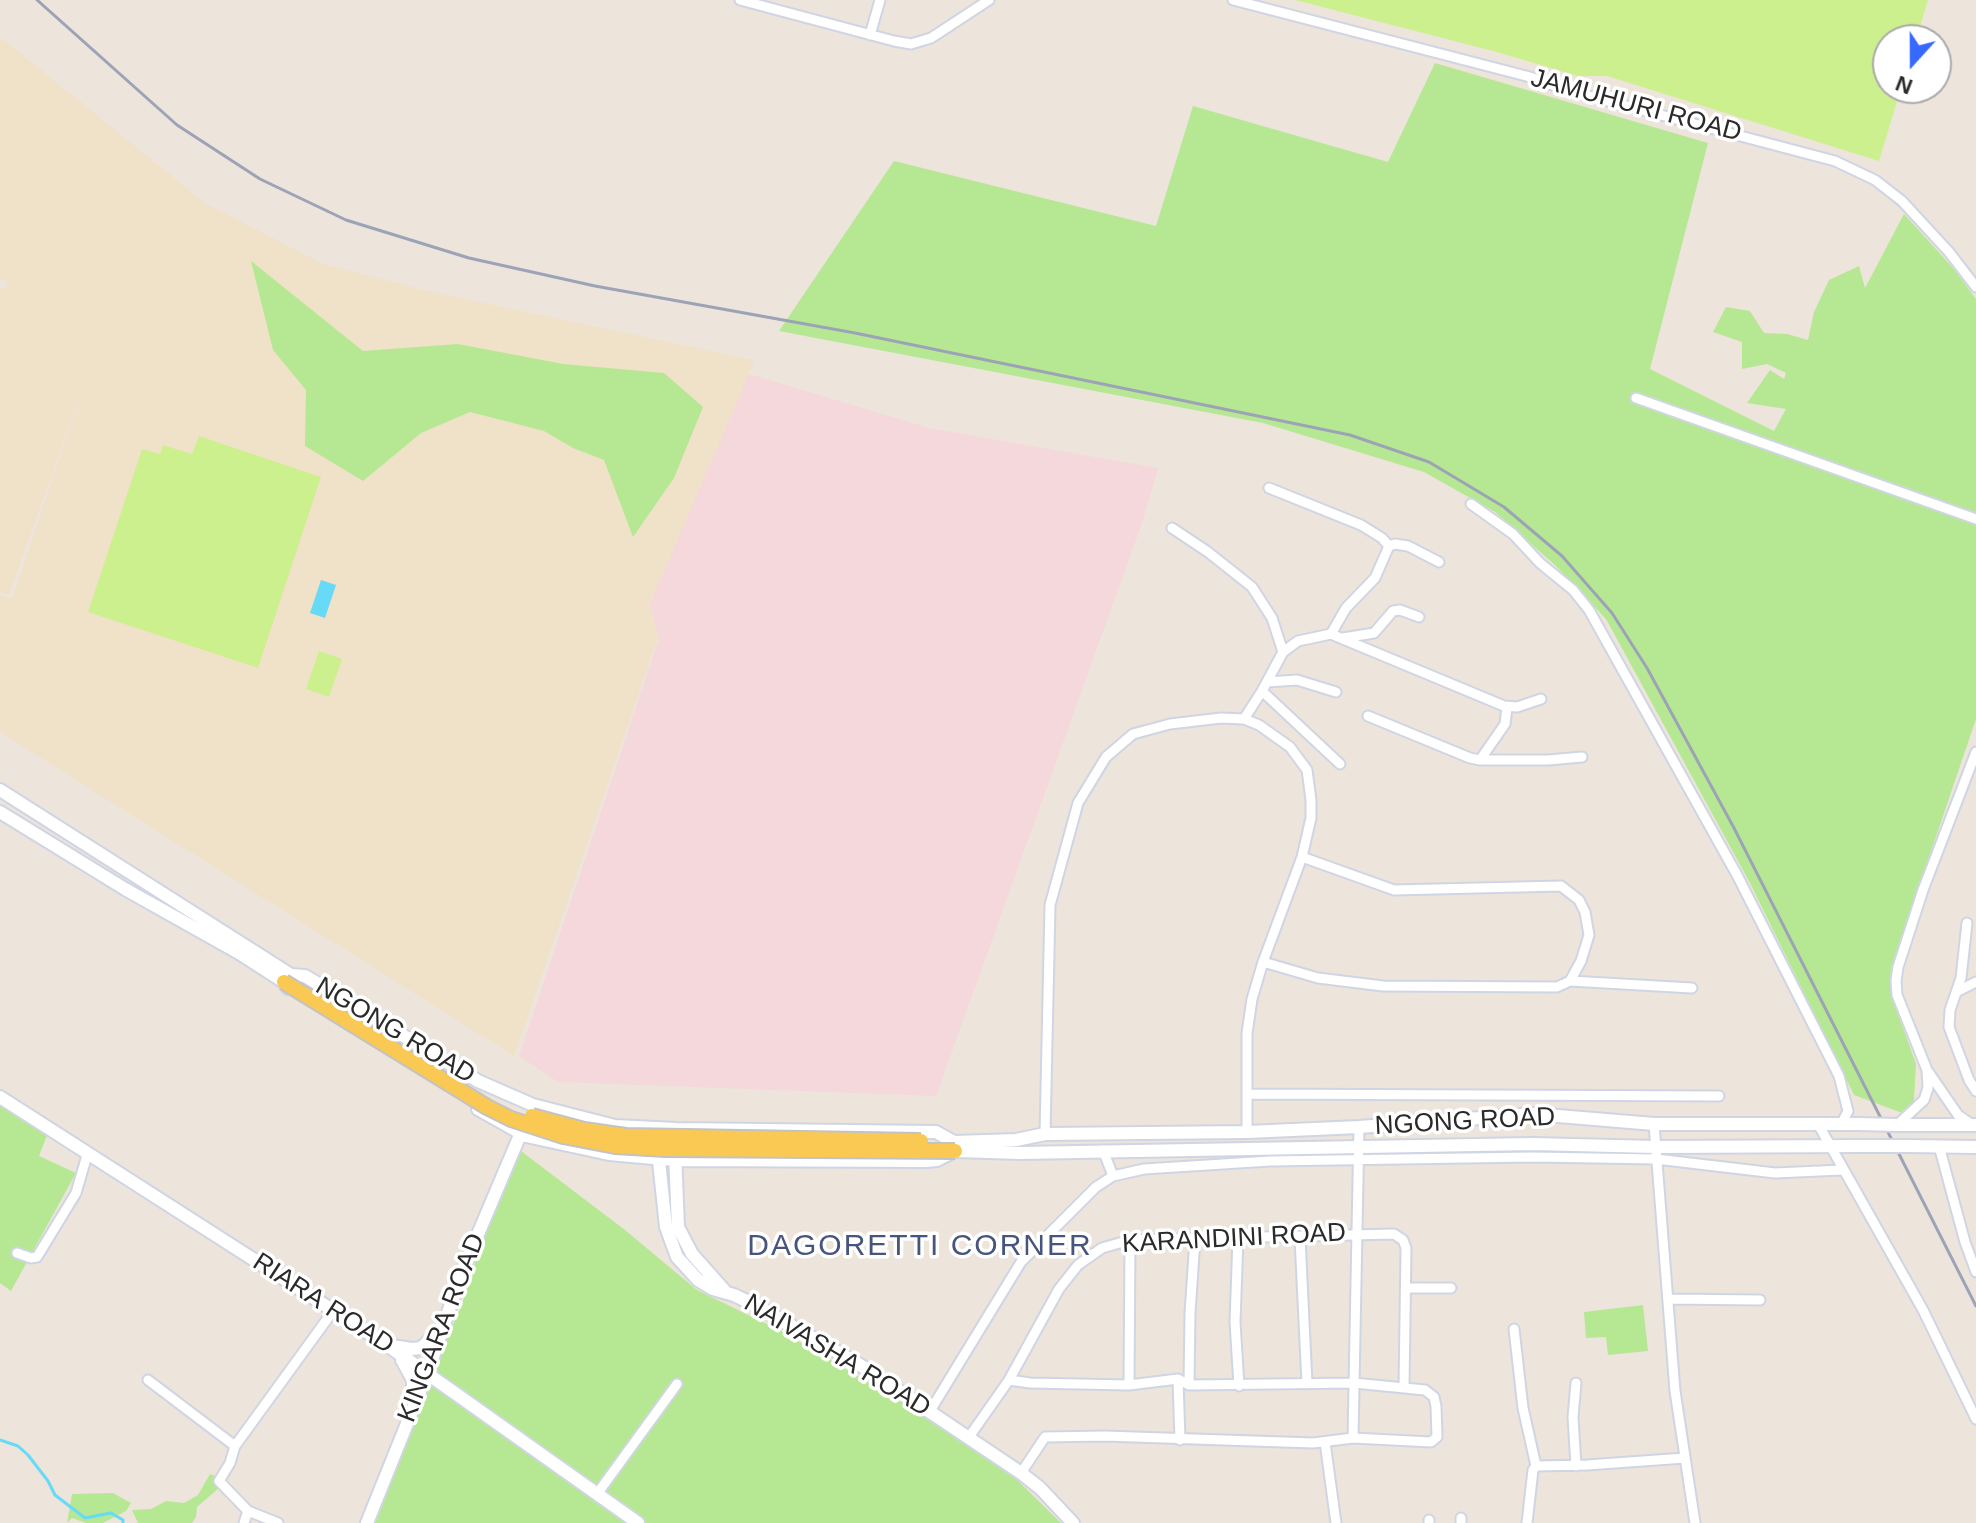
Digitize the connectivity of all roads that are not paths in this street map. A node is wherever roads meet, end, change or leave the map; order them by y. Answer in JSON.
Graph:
{"nodes":[{"id":1,"x":740,"y":0,"type":"edge"},
{"id":2,"x":880,"y":0,"type":"edge"},
{"id":3,"x":989,"y":0,"type":"edge"},
{"id":4,"x":1233,"y":0,"type":"edge"},
{"id":5,"x":1250,"y":2,"type":"edge"},
{"id":6,"x":870,"y":35,"type":"junction"},
{"id":7,"x":1976,"y":287,"type":"edge"},
{"id":8,"x":1636,"y":398,"type":"dead end"},
{"id":9,"x":1269,"y":488,"type":"dead end"},
{"id":10,"x":1471,"y":504,"type":"dead end"},
{"id":11,"x":1976,"y":519,"type":"edge"},
{"id":12,"x":1172,"y":528,"type":"dead end"},
{"id":13,"x":1389,"y":546,"type":"junction"},
{"id":14,"x":1439,"y":562,"type":"dead end"},
{"id":15,"x":1419,"y":617,"type":"dead end"},
{"id":16,"x":1331,"y":634,"type":"junction"},
{"id":17,"x":1342,"y":639,"type":"junction"},
{"id":18,"x":1283,"y":652,"type":"junction"},
{"id":19,"x":1265,"y":687,"type":"junction"},
{"id":20,"x":1336,"y":692,"type":"dead end"},
{"id":21,"x":1541,"y":699,"type":"dead end"},
{"id":22,"x":1507,"y":707,"type":"junction"},
{"id":23,"x":1368,"y":716,"type":"dead end"},
{"id":24,"x":1244,"y":719,"type":"junction"},
{"id":25,"x":1976,"y":752,"type":"edge"},
{"id":26,"x":1582,"y":757,"type":"dead end"},
{"id":27,"x":1480,"y":760,"type":"junction"},
{"id":28,"x":1340,"y":764,"type":"dead end"},
{"id":29,"x":0,"y":790,"type":"edge"},
{"id":30,"x":0,"y":812,"type":"edge"},
{"id":31,"x":1302,"y":857,"type":"junction"},
{"id":32,"x":1967,"y":923,"type":"dead end"},
{"id":33,"x":1263,"y":962,"type":"junction"},
{"id":34,"x":288,"y":978,"type":"junction"},
{"id":35,"x":1570,"y":981,"type":"junction"},
{"id":36,"x":1976,"y":982,"type":"edge"},
{"id":37,"x":1692,"y":988,"type":"dead end"},
{"id":38,"x":1958,"y":991,"type":"junction"},
{"id":39,"x":1927,"y":1070,"type":"junction"},
{"id":40,"x":1976,"y":1091,"type":"edge"},
{"id":41,"x":1248,"y":1094,"type":"junction"},
{"id":42,"x":1719,"y":1096,"type":"dead end"},
{"id":43,"x":0,"y":1097,"type":"edge"},
{"id":44,"x":533,"y":1105,"type":"junction"},
{"id":45,"x":1654,"y":1124,"type":"junction"},
{"id":46,"x":1818,"y":1124,"type":"junction"},
{"id":47,"x":1841,"y":1125,"type":"junction"},
{"id":48,"x":1897,"y":1125,"type":"junction"},
{"id":49,"x":1976,"y":1125,"type":"edge"},
{"id":50,"x":1359,"y":1127,"type":"junction"},
{"id":51,"x":838,"y":1130,"type":"junction"},
{"id":52,"x":1247,"y":1132,"type":"junction"},
{"id":53,"x":658,"y":1133,"type":"junction"},
{"id":54,"x":520,"y":1134,"type":"junction"},
{"id":55,"x":676,"y":1134,"type":"junction"},
{"id":56,"x":1045,"y":1134,"type":"junction"},
{"id":57,"x":1829,"y":1145,"type":"junction"},
{"id":58,"x":954,"y":1146,"type":"junction"},
{"id":59,"x":1939,"y":1146,"type":"junction"},
{"id":60,"x":1976,"y":1147,"type":"edge"},
{"id":61,"x":1103,"y":1150,"type":"junction"},
{"id":62,"x":1138,"y":1150,"type":"junction"},
{"id":63,"x":88,"y":1152,"type":"junction"},
{"id":64,"x":1359,"y":1153,"type":"junction"},
{"id":65,"x":1656,"y":1153,"type":"junction"},
{"id":66,"x":659,"y":1159,"type":"junction"},
{"id":67,"x":838,"y":1159,"type":"junction"},
{"id":68,"x":675,"y":1160,"type":"junction"},
{"id":69,"x":1141,"y":1169,"type":"junction"},
{"id":70,"x":1842,"y":1170,"type":"junction"},
{"id":71,"x":1113,"y":1176,"type":"junction"},
{"id":72,"x":1356,"y":1233,"type":"junction"},
{"id":73,"x":1238,"y":1238,"type":"junction"},
{"id":74,"x":1300,"y":1238,"type":"junction"},
{"id":75,"x":1195,"y":1239,"type":"junction"},
{"id":76,"x":1130,"y":1240,"type":"junction"},
{"id":77,"x":17,"y":1253,"type":"dead end"},
{"id":78,"x":1976,"y":1272,"type":"edge"},
{"id":79,"x":1406,"y":1288,"type":"junction"},
{"id":80,"x":1451,"y":1288,"type":"dead end"},
{"id":81,"x":726,"y":1292,"type":"junction"},
{"id":82,"x":1669,"y":1299,"type":"junction"},
{"id":83,"x":1760,"y":1300,"type":"dead end"},
{"id":84,"x":333,"y":1311,"type":"junction"},
{"id":85,"x":447,"y":1323,"type":"junction"},
{"id":86,"x":1514,"y":1329,"type":"dead end"},
{"id":87,"x":390,"y":1347,"type":"junction"},
{"id":88,"x":427,"y":1374,"type":"junction"},
{"id":89,"x":1178,"y":1379,"type":"junction"},
{"id":90,"x":148,"y":1380,"type":"dead end"},
{"id":91,"x":1009,"y":1380,"type":"junction"},
{"id":92,"x":1354,"y":1383,"type":"junction"},
{"id":93,"x":1576,"y":1383,"type":"dead end"},
{"id":94,"x":677,"y":1384,"type":"dead end"},
{"id":95,"x":1307,"y":1384,"type":"junction"},
{"id":96,"x":1129,"y":1385,"type":"junction"},
{"id":97,"x":1189,"y":1385,"type":"junction"},
{"id":98,"x":1239,"y":1386,"type":"junction"},
{"id":99,"x":1404,"y":1387,"type":"junction"},
{"id":100,"x":413,"y":1406,"type":"junction"},
{"id":101,"x":930,"y":1411,"type":"junction"},
{"id":102,"x":1976,"y":1419,"type":"edge"},
{"id":103,"x":969,"y":1437,"type":"junction"},
{"id":104,"x":1353,"y":1438,"type":"junction"},
{"id":105,"x":1180,"y":1440,"type":"junction"},
{"id":106,"x":1325,"y":1442,"type":"junction"},
{"id":107,"x":235,"y":1446,"type":"junction"},
{"id":108,"x":1685,"y":1458,"type":"junction"},
{"id":109,"x":1536,"y":1466,"type":"junction"},
{"id":110,"x":1576,"y":1466,"type":"junction"},
{"id":111,"x":1021,"y":1473,"type":"junction"},
{"id":112,"x":597,"y":1494,"type":"junction"},
{"id":113,"x":248,"y":1511,"type":"junction"},
{"id":114,"x":244,"y":1523,"type":"edge"},
{"id":115,"x":278,"y":1523,"type":"edge"},
{"id":116,"x":367,"y":1523,"type":"edge"},
{"id":117,"x":638,"y":1523,"type":"edge"},
{"id":118,"x":1073,"y":1523,"type":"edge"},
{"id":119,"x":1336,"y":1523,"type":"edge"},
{"id":120,"x":1527,"y":1523,"type":"edge"},
{"id":121,"x":1695,"y":1523,"type":"edge"}],
"edges":[{"from":1,"to":6,"type":"street"},
{"from":2,"to":6,"type":"street"},
{"from":3,"to":6,"type":"street"},
{"from":4,"to":5,"type":"street","name":"JAMUHURI ROAD"},
{"from":5,"to":7,"type":"street","name":"JAMUHURI ROAD"},
{"from":8,"to":11,"type":"street"},
{"from":9,"to":13,"type":"street"},
{"from":10,"to":47,"type":"street"},
{"from":12,"to":18,"type":"street"},
{"from":13,"to":14,"type":"street"},
{"from":13,"to":16,"type":"street"},
{"from":15,"to":17,"type":"street"},
{"from":16,"to":17,"type":"street"},
{"from":16,"to":18,"type":"street"},
{"from":17,"to":22,"type":"street"},
{"from":18,"to":19,"type":"street"},
{"from":19,"to":20,"type":"street"},
{"from":19,"to":24,"type":"street"},
{"from":19,"to":28,"type":"street"},
{"from":21,"to":22,"type":"street"},
{"from":22,"to":27,"type":"street"},
{"from":23,"to":27,"type":"street"},
{"from":24,"to":31,"type":"street"},
{"from":24,"to":56,"type":"street"},
{"from":25,"to":39,"type":"street"},
{"from":26,"to":27,"type":"street"},
{"from":29,"to":34,"type":"main road"},
{"from":30,"to":34,"type":"main road","name":"NGONG ROAD"},
{"from":31,"to":33,"type":"street"},
{"from":31,"to":35,"type":"street"},
{"from":32,"to":38,"type":"street"},
{"from":33,"to":35,"type":"street"},
{"from":33,"to":41,"type":"street"},
{"from":34,"to":44,"type":"main road","name":"NGONG ROAD"},
{"from":34,"to":53,"type":"main road","name":"NGONG ROAD","bridge":true},
{"from":34,"to":54,"type":"main road","name":"NGONG ROAD"},
{"from":34,"to":58,"type":"main road","name":"NGONG ROAD","bridge":true},
{"from":35,"to":37,"type":"street"},
{"from":36,"to":38,"type":"street"},
{"from":38,"to":40,"type":"street"},
{"from":39,"to":48,"type":"street"},
{"from":39,"to":49,"type":"street"},
{"from":41,"to":42,"type":"street"},
{"from":41,"to":52,"type":"street"},
{"from":43,"to":63,"type":"main road","name":"RIARA ROAD"},
{"from":44,"to":53,"type":"main road","name":"NGONG ROAD"},
{"from":44,"to":54,"type":"main road","name":"KINGARA ROAD"},
{"from":45,"to":46,"type":"main road","name":"NGONG ROAD"},
{"from":45,"to":50,"type":"main road","name":"NGONG ROAD"},
{"from":45,"to":65,"type":"street"},
{"from":46,"to":47,"type":"main road","name":"NGONG ROAD"},
{"from":46,"to":57,"type":"street"},
{"from":47,"to":48,"type":"main road","name":"NGONG ROAD","bridge":true},
{"from":48,"to":49,"type":"main road","name":"NGONG ROAD"},
{"from":50,"to":52,"type":"main road","name":"NGONG ROAD"},
{"from":50,"to":64,"type":"street"},
{"from":51,"to":55,"type":"main road","name":"NGONG ROAD"},
{"from":51,"to":58,"type":"main road","name":"NGONG ROAD"},
{"from":51,"to":67,"type":"main road"},
{"from":52,"to":56,"type":"main road","name":"NGONG ROAD"},
{"from":53,"to":55,"type":"main road","name":"NGONG ROAD","bridge":true},
{"from":53,"to":66,"type":"main road"},
{"from":54,"to":66,"type":"main road","name":"NGONG ROAD"},
{"from":54,"to":85,"type":"main road","name":"KINGARA ROAD"},
{"from":55,"to":58,"type":"main road","name":"NGONG ROAD","bridge":true},
{"from":55,"to":68,"type":"main road"},
{"from":56,"to":58,"type":"main road","name":"NGONG ROAD"},
{"from":57,"to":59,"type":"main road","name":"NGONG ROAD","bridge":true},
{"from":57,"to":65,"type":"main road","name":"NGONG ROAD"},
{"from":57,"to":70,"type":"street"},
{"from":58,"to":61,"type":"main road","name":"NGONG ROAD"},
{"from":58,"to":67,"type":"main road","name":"NGONG ROAD"},
{"from":59,"to":60,"type":"main road","name":"NGONG ROAD"},
{"from":59,"to":78,"type":"street"},
{"from":61,"to":62,"type":"main road","name":"NGONG ROAD"},
{"from":61,"to":71,"type":"street"},
{"from":62,"to":64,"type":"main road","name":"NGONG ROAD"},
{"from":62,"to":69,"type":"street"},
{"from":63,"to":77,"type":"street"},
{"from":63,"to":84,"type":"main road","name":"RIARA ROAD"},
{"from":64,"to":65,"type":"main road","name":"NGONG ROAD"},
{"from":64,"to":69,"type":"street"},
{"from":64,"to":72,"type":"street"},
{"from":65,"to":70,"type":"street"},
{"from":65,"to":82,"type":"street"},
{"from":66,"to":68,"type":"main road","name":"NGONG ROAD"},
{"from":66,"to":81,"type":"main road","name":"NAIVASHA ROAD"},
{"from":67,"to":68,"type":"main road"},
{"from":68,"to":81,"type":"main road"},
{"from":69,"to":71,"type":"street"},
{"from":70,"to":102,"type":"street"},
{"from":71,"to":101,"type":"street"},
{"from":72,"to":74,"type":"street","name":"KARANDINI ROAD"},
{"from":72,"to":79,"type":"street","name":"KARANDINI ROAD"},
{"from":72,"to":92,"type":"street"},
{"from":73,"to":74,"type":"street","name":"KARANDINI ROAD"},
{"from":73,"to":75,"type":"street","name":"KARANDINI ROAD"},
{"from":73,"to":98,"type":"street"},
{"from":74,"to":95,"type":"street"},
{"from":75,"to":76,"type":"street","name":"KARANDINI ROAD"},
{"from":75,"to":97,"type":"street"},
{"from":76,"to":91,"type":"street","name":"KARANDINI ROAD"},
{"from":76,"to":96,"type":"street"},
{"from":79,"to":80,"type":"street"},
{"from":79,"to":99,"type":"street","name":"KARANDINI ROAD"},
{"from":81,"to":101,"type":"main road","name":"NAIVASHA ROAD"},
{"from":82,"to":83,"type":"street"},
{"from":82,"to":108,"type":"street"},
{"from":84,"to":87,"type":"main road","name":"RIARA ROAD"},
{"from":84,"to":107,"type":"street"},
{"from":85,"to":87,"type":"main road"},
{"from":85,"to":88,"type":"main road","name":"KINGARA ROAD"},
{"from":86,"to":109,"type":"street"},
{"from":87,"to":88,"type":"main road","name":"RIARA ROAD"},
{"from":87,"to":100,"type":"main road"},
{"from":88,"to":100,"type":"main road","name":"KINGARA ROAD"},
{"from":88,"to":112,"type":"main road","name":"RIARA ROAD"},
{"from":89,"to":96,"type":"street"},
{"from":89,"to":97,"type":"street"},
{"from":89,"to":105,"type":"street"},
{"from":90,"to":107,"type":"street"},
{"from":91,"to":96,"type":"street"},
{"from":91,"to":103,"type":"street","name":"KARANDINI ROAD"},
{"from":92,"to":95,"type":"street"},
{"from":92,"to":99,"type":"street"},
{"from":92,"to":104,"type":"street"},
{"from":93,"to":110,"type":"street"},
{"from":94,"to":112,"type":"street"},
{"from":95,"to":98,"type":"street"},
{"from":97,"to":98,"type":"street"},
{"from":99,"to":104,"type":"street"},
{"from":100,"to":116,"type":"main road","name":"KINGARA ROAD"},
{"from":101,"to":103,"type":"main road","name":"NAIVASHA ROAD"},
{"from":103,"to":111,"type":"main road","name":"NAIVASHA ROAD"},
{"from":104,"to":106,"type":"street"},
{"from":105,"to":106,"type":"street"},
{"from":105,"to":111,"type":"street"},
{"from":106,"to":119,"type":"street"},
{"from":107,"to":113,"type":"street"},
{"from":108,"to":110,"type":"street"},
{"from":108,"to":121,"type":"street"},
{"from":109,"to":110,"type":"street"},
{"from":109,"to":120,"type":"street"},
{"from":111,"to":118,"type":"main road","name":"NAIVASHA ROAD"},
{"from":112,"to":117,"type":"main road","name":"RIARA ROAD"},
{"from":113,"to":114,"type":"street"},
{"from":113,"to":115,"type":"street"}]}
